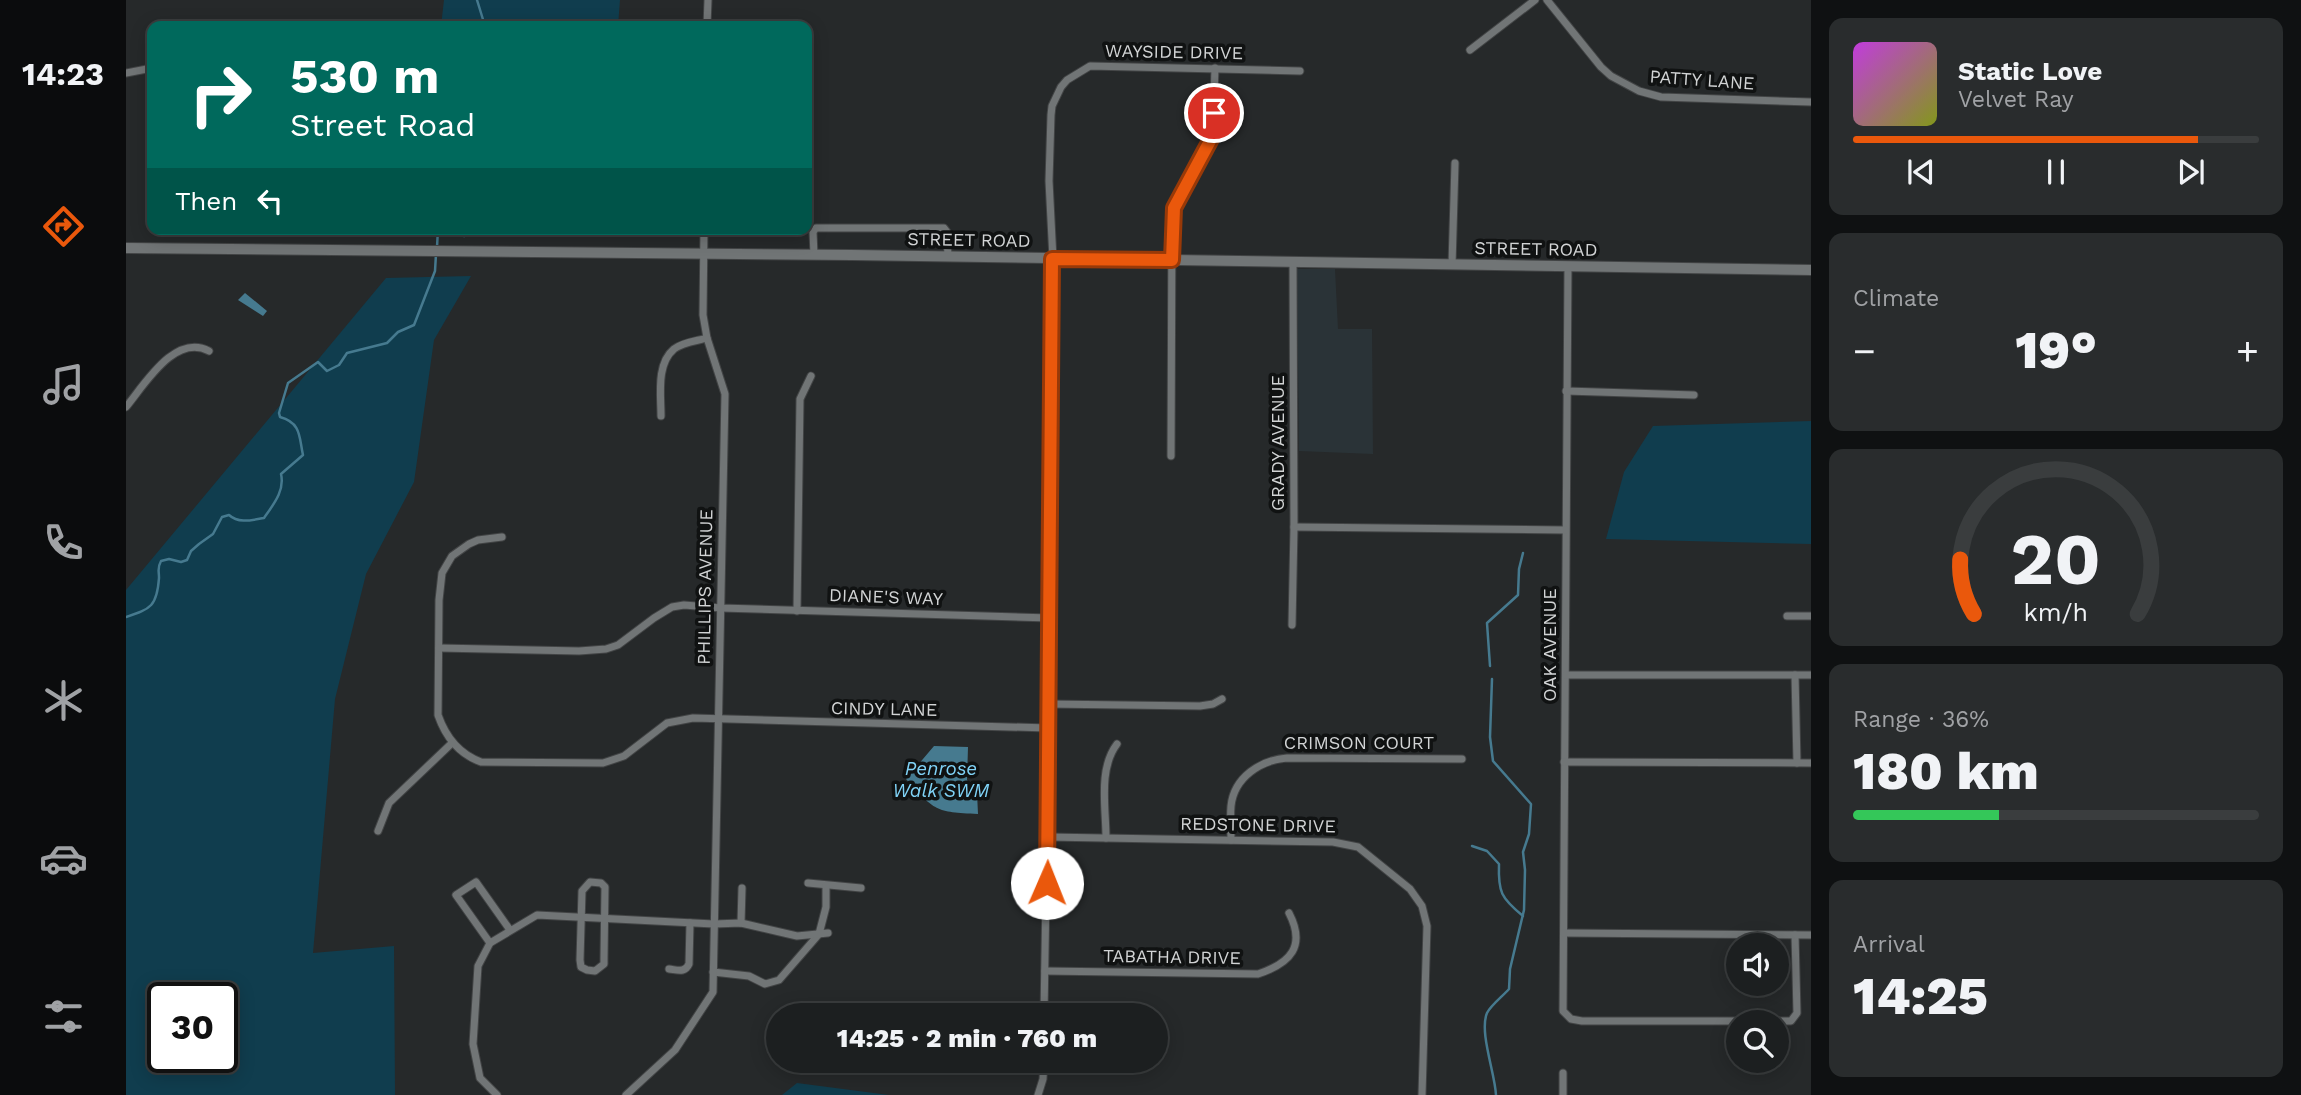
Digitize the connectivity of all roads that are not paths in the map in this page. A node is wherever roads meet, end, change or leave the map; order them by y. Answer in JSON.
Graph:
{"nodes":[{"id":1,"x":708,"y":0,"type":"edge"},
{"id":2,"x":1535,"y":0,"type":"edge"},
{"id":3,"x":1547,"y":0,"type":"edge"},
{"id":4,"x":707,"y":21,"type":"edge"},
{"id":5,"x":1470,"y":50,"type":"dead end"},
{"id":6,"x":1215,"y":68,"type":"junction"},
{"id":7,"x":147,"y":69,"type":"edge"},
{"id":8,"x":1300,"y":71,"type":"dead end"},
{"id":9,"x":126,"y":73,"type":"edge"},
{"id":10,"x":1811,"y":102,"type":"edge"},
{"id":11,"x":1455,"y":163,"type":"dead end"},
{"id":12,"x":704,"y":235,"type":"edge"},
{"id":13,"x":126,"y":248,"type":"edge"},
{"id":14,"x":702,"y":254,"type":"junction"},
{"id":15,"x":814,"y":255,"type":"junction"},
{"id":16,"x":948,"y":257,"type":"junction"},
{"id":17,"x":1052,"y":259,"type":"junction"},
{"id":18,"x":1172,"y":260,"type":"junction"},
{"id":19,"x":1293,"y":262,"type":"junction"},
{"id":20,"x":1452,"y":265,"type":"junction"},
{"id":21,"x":1569,"y":267,"type":"junction"},
{"id":22,"x":1811,"y":270,"type":"edge"},
{"id":23,"x":707,"y":338,"type":"junction"},
{"id":24,"x":209,"y":351,"type":"dead end"},
{"id":25,"x":811,"y":376,"type":"dead end"},
{"id":26,"x":1566,"y":391,"type":"junction"},
{"id":27,"x":1694,"y":395,"type":"dead end"},
{"id":28,"x":126,"y":407,"type":"edge"},
{"id":29,"x":661,"y":416,"type":"dead end"},
{"id":30,"x":1171,"y":456,"type":"dead end"},
{"id":31,"x":1294,"y":527,"type":"junction"},
{"id":32,"x":1565,"y":530,"type":"junction"},
{"id":33,"x":502,"y":537,"type":"dead end"},
{"id":34,"x":720,"y":608,"type":"junction"},
{"id":35,"x":797,"y":611,"type":"junction"},
{"id":36,"x":1787,"y":616,"type":"dead end"},
{"id":37,"x":1811,"y":616,"type":"edge"},
{"id":38,"x":1050,"y":618,"type":"junction"},
{"id":39,"x":1292,"y":625,"type":"dead end"},
{"id":40,"x":439,"y":648,"type":"junction"},
{"id":41,"x":1566,"y":674,"type":"junction"},
{"id":42,"x":1795,"y":675,"type":"junction"},
{"id":43,"x":1811,"y":675,"type":"edge"},
{"id":44,"x":1222,"y":699,"type":"dead end"},
{"id":45,"x":1048,"y":704,"type":"junction"},
{"id":46,"x":718,"y":720,"type":"junction"},
{"id":47,"x":1048,"y":728,"type":"junction"},
{"id":48,"x":452,"y":743,"type":"junction"},
{"id":49,"x":1117,"y":744,"type":"dead end"},
{"id":50,"x":1462,"y":759,"type":"dead end"},
{"id":51,"x":1564,"y":762,"type":"junction"},
{"id":52,"x":1797,"y":763,"type":"junction"},
{"id":53,"x":1811,"y":763,"type":"edge"},
{"id":54,"x":378,"y":831,"type":"dead end"},
{"id":55,"x":1048,"y":837,"type":"junction"},
{"id":56,"x":1105,"y":838,"type":"junction"},
{"id":57,"x":1231,"y":840,"type":"junction"},
{"id":58,"x":808,"y":883,"type":"dead end"},
{"id":59,"x":826,"y":886,"type":"junction"},
{"id":60,"x":743,"y":888,"type":"dead end"},
{"id":61,"x":861,"y":888,"type":"dead end"},
{"id":62,"x":1289,"y":913,"type":"dead end"},
{"id":63,"x":582,"y":917,"type":"junction"},
{"id":64,"x":605,"y":919,"type":"junction"},
{"id":65,"x":690,"y":923,"type":"junction"},
{"id":66,"x":741,"y":923,"type":"junction"},
{"id":67,"x":714,"y":924,"type":"junction"},
{"id":68,"x":510,"y":930,"type":"junction"},
{"id":69,"x":828,"y":933,"type":"dead end"},
{"id":70,"x":1564,"y":933,"type":"junction"},
{"id":71,"x":819,"y":934,"type":"junction"},
{"id":72,"x":1795,"y":935,"type":"junction"},
{"id":73,"x":1811,"y":935,"type":"edge"},
{"id":74,"x":490,"y":943,"type":"junction"},
{"id":75,"x":669,"y":969,"type":"dead end"},
{"id":76,"x":1045,"y":971,"type":"junction"},
{"id":77,"x":713,"y":972,"type":"junction"},
{"id":78,"x":1044,"y":1003,"type":"edge"},
{"id":79,"x":1043,"y":1073,"type":"edge"},
{"id":80,"x":1563,"y":1073,"type":"dead end"},
{"id":81,"x":497,"y":1095,"type":"edge"},
{"id":82,"x":626,"y":1095,"type":"edge"},
{"id":83,"x":1038,"y":1095,"type":"edge"},
{"id":84,"x":1422,"y":1095,"type":"edge"},
{"id":85,"x":1563,"y":1095,"type":"edge"}],
"edges":[{"from":1,"to":4,"type":"street"},
{"from":2,"to":5,"type":"street"},
{"from":3,"to":10,"type":"street","name":"PATTY LANE"},
{"from":6,"to":8,"type":"street","name":"WAYSIDE DRIVE"},
{"from":6,"to":17,"type":"street","name":"WAYSIDE DRIVE"},
{"from":6,"to":18,"type":"street"},
{"from":7,"to":9,"type":"street"},
{"from":11,"to":20,"type":"street"},
{"from":12,"to":14,"type":"street","name":"PHILLIPS AVENUE"},
{"from":13,"to":14,"type":"main road","name":"STREET ROAD"},
{"from":14,"to":15,"type":"main road","name":"STREET ROAD"},
{"from":14,"to":23,"type":"street","name":"PHILLIPS AVENUE"},
{"from":15,"to":16,"type":"main road","name":"STREET ROAD"},
{"from":15,"to":16,"type":"street"},
{"from":16,"to":17,"type":"main road","name":"STREET ROAD"},
{"from":17,"to":18,"type":"main road","name":"STREET ROAD"},
{"from":17,"to":38,"type":"street","name":"WAYSIDE DRIVE"},
{"from":18,"to":19,"type":"main road","name":"STREET ROAD"},
{"from":18,"to":30,"type":"street"},
{"from":19,"to":20,"type":"main road","name":"STREET ROAD"},
{"from":19,"to":31,"type":"street","name":"GRADY AVENUE"},
{"from":20,"to":21,"type":"main road","name":"STREET ROAD"},
{"from":21,"to":22,"type":"main road","name":"STREET ROAD"},
{"from":21,"to":26,"type":"street","name":"OAK AVENUE"},
{"from":23,"to":29,"type":"street"},
{"from":23,"to":34,"type":"street","name":"PHILLIPS AVENUE"},
{"from":24,"to":28,"type":"street"},
{"from":25,"to":35,"type":"street"},
{"from":26,"to":27,"type":"street"},
{"from":26,"to":32,"type":"street","name":"OAK AVENUE"},
{"from":31,"to":32,"type":"street"},
{"from":31,"to":39,"type":"street","name":"GRADY AVENUE"},
{"from":32,"to":41,"type":"street","name":"OAK AVENUE"},
{"from":33,"to":40,"type":"street"},
{"from":34,"to":35,"type":"street","name":"DIANE'S WAY"},
{"from":34,"to":40,"type":"street","name":"DIANE'S WAY"},
{"from":34,"to":46,"type":"street","name":"PHILLIPS AVENUE"},
{"from":35,"to":38,"type":"street","name":"DIANE'S WAY"},
{"from":36,"to":37,"type":"street"},
{"from":38,"to":45,"type":"street","name":"WAYSIDE DRIVE"},
{"from":40,"to":48,"type":"street"},
{"from":41,"to":42,"type":"street"},
{"from":41,"to":51,"type":"street","name":"OAK AVENUE"},
{"from":42,"to":43,"type":"street"},
{"from":42,"to":52,"type":"street"},
{"from":44,"to":45,"type":"street"},
{"from":45,"to":47,"type":"street","name":"WAYSIDE DRIVE"},
{"from":46,"to":47,"type":"street","name":"CINDY LANE"},
{"from":46,"to":48,"type":"street","name":"CINDY LANE"},
{"from":46,"to":67,"type":"street","name":"PHILLIPS AVENUE"},
{"from":47,"to":55,"type":"street","name":"WAYSIDE DRIVE"},
{"from":48,"to":54,"type":"street"},
{"from":49,"to":56,"type":"street"},
{"from":50,"to":57,"type":"street","name":"CRIMSON COURT"},
{"from":51,"to":52,"type":"street"},
{"from":51,"to":70,"type":"street","name":"OAK AVENUE"},
{"from":52,"to":53,"type":"street"},
{"from":55,"to":56,"type":"street","name":"REDSTONE DRIVE"},
{"from":55,"to":76,"type":"street","name":"WAYSIDE DRIVE"},
{"from":56,"to":57,"type":"street","name":"REDSTONE DRIVE"},
{"from":57,"to":84,"type":"street","name":"REDSTONE DRIVE"},
{"from":58,"to":59,"type":"street"},
{"from":59,"to":61,"type":"street"},
{"from":59,"to":71,"type":"street"},
{"from":60,"to":66,"type":"street"},
{"from":62,"to":76,"type":"street","name":"TABATHA DRIVE"},
{"from":63,"to":64,"type":"street"},
{"from":63,"to":64,"type":"street"},
{"from":63,"to":64,"type":"street"},
{"from":63,"to":68,"type":"street"},
{"from":64,"to":65,"type":"street"},
{"from":65,"to":67,"type":"street"},
{"from":65,"to":75,"type":"street"},
{"from":66,"to":67,"type":"street"},
{"from":66,"to":71,"type":"street"},
{"from":67,"to":77,"type":"street","name":"PHILLIPS AVENUE"},
{"from":68,"to":74,"type":"street"},
{"from":68,"to":74,"type":"street"},
{"from":69,"to":71,"type":"street"},
{"from":70,"to":72,"type":"street"},
{"from":70,"to":72,"type":"street","name":"OAK AVENUE"},
{"from":71,"to":77,"type":"street"},
{"from":72,"to":73,"type":"street"},
{"from":74,"to":81,"type":"street"},
{"from":76,"to":78,"type":"street","name":"WAYSIDE DRIVE"},
{"from":77,"to":82,"type":"street","name":"PHILLIPS AVENUE"},
{"from":79,"to":83,"type":"street"},
{"from":80,"to":85,"type":"street"}]}
